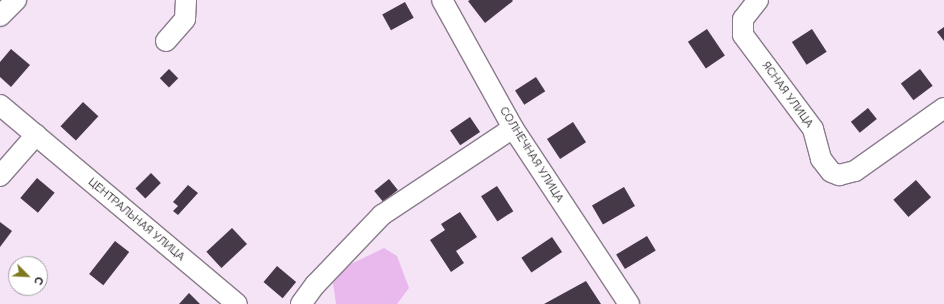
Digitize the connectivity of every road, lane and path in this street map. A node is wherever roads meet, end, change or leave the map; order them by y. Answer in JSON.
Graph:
{"nodes":[{"id":1,"x":16,"y":0,"type":"edge"},
{"id":2,"x":186,"y":0,"type":"edge"},
{"id":3,"x":442,"y":0,"type":"edge"},
{"id":4,"x":758,"y":0,"type":"edge"},
{"id":5,"x":0,"y":16,"type":"edge"},
{"id":6,"x":166,"y":41,"type":"dead end"},
{"id":7,"x":0,"y":105,"type":"edge"},
{"id":8,"x":944,"y":108,"type":"edge"},
{"id":9,"x":513,"y":128,"type":"junction"},
{"id":10,"x":36,"y":135,"type":"junction"},
{"id":11,"x":0,"y":176,"type":"edge"},
{"id":12,"x":237,"y":304,"type":"edge"},
{"id":13,"x":301,"y":304,"type":"edge"},
{"id":14,"x":629,"y":304,"type":"edge"}],
"edges":[{"from":1,"to":5,"type":"street"},
{"from":2,"to":6,"type":"street"},
{"from":3,"to":9,"type":"street","name":"СОЛНЕЧНАЯ УЛИЦА"},
{"from":4,"to":8,"type":"street","name":"ЯСНАЯ УЛИЦА"},
{"from":7,"to":10,"type":"street","name":"ЦЕНТРАЛЬНАЯ УЛИЦА"},
{"from":9,"to":13,"type":"street"},
{"from":9,"to":14,"type":"street","name":"СОЛНЕЧНАЯ УЛИЦА"},
{"from":10,"to":11,"type":"street"},
{"from":10,"to":12,"type":"street","name":"ЦЕНТРАЛЬНАЯ УЛИЦА"}]}
